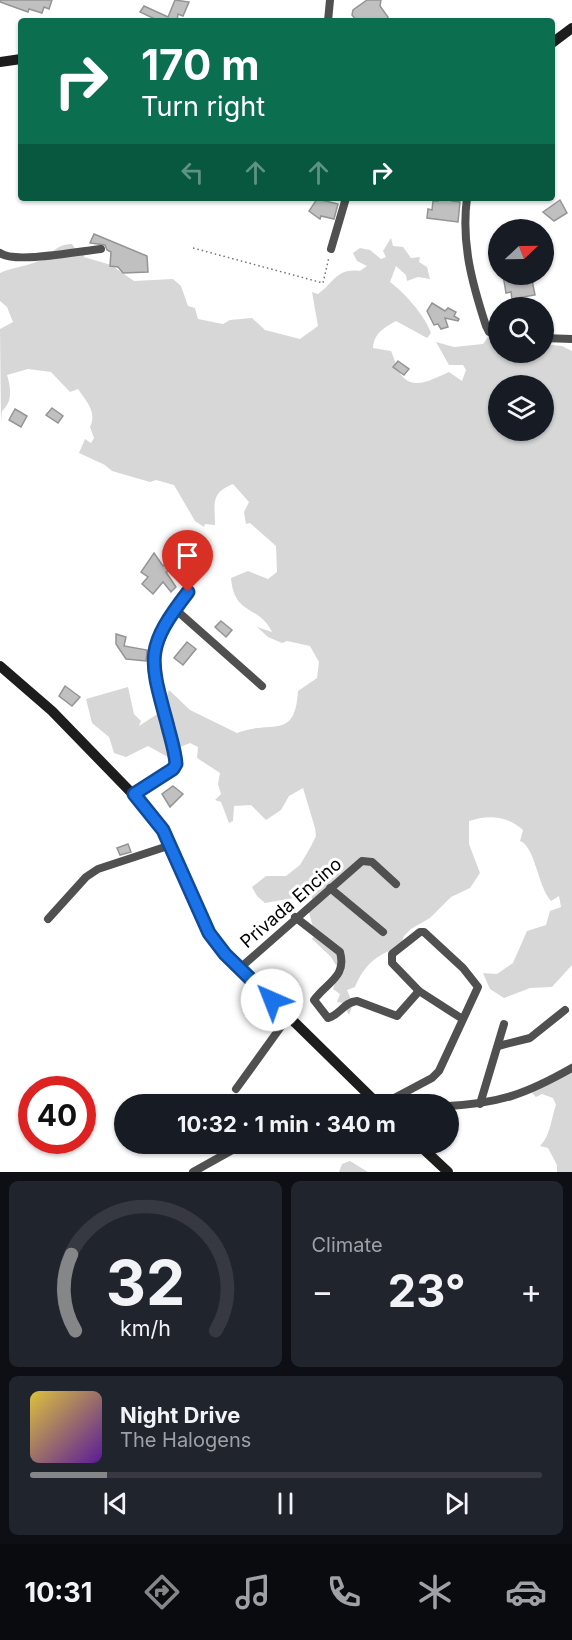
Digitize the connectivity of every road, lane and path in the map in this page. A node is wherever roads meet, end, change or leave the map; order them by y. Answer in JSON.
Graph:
{"nodes":[{"id":1,"x":330,"y":0,"type":"edge"},
{"id":2,"x":328,"y":18,"type":"edge"},
{"id":3,"x":572,"y":28,"type":"edge"},
{"id":4,"x":555,"y":41,"type":"edge"},
{"id":5,"x":18,"y":59,"type":"edge"},
{"id":6,"x":0,"y":62,"type":"edge"},
{"id":7,"x":345,"y":201,"type":"edge"},
{"id":8,"x":467,"y":201,"type":"edge"},
{"id":9,"x":193,"y":248,"type":"dead end"},
{"id":10,"x":101,"y":249,"type":"dead end"},
{"id":11,"x":331,"y":249,"type":"joint"},
{"id":12,"x":0,"y":253,"type":"edge"},
{"id":13,"x":488,"y":330,"type":"edge"},
{"id":14,"x":554,"y":338,"type":"edge"},
{"id":15,"x":572,"y":339,"type":"edge"},
{"id":16,"x":188,"y":592,"type":"dead end"},
{"id":17,"x":175,"y":609,"type":"junction"},
{"id":18,"x":0,"y":666,"type":"edge"},
{"id":19,"x":262,"y":686,"type":"dead end"},
{"id":20,"x":134,"y":794,"type":"junction"},
{"id":21,"x":171,"y":845,"type":"junction"},
{"id":22,"x":396,"y":884,"type":"dead end"},
{"id":23,"x":330,"y":888,"type":"junction"},
{"id":24,"x":295,"y":917,"type":"junction"},
{"id":25,"x":48,"y":919,"type":"dead end"},
{"id":26,"x":383,"y":932,"type":"dead end"},
{"id":27,"x":240,"y":968,"type":"junction"},
{"id":28,"x":418,"y":991,"type":"junction"},
{"id":29,"x":565,"y":1010,"type":"dead end"},
{"id":30,"x":288,"y":1017,"type":"junction"},
{"id":31,"x":461,"y":1018,"type":"junction"},
{"id":32,"x":504,"y":1024,"type":"dead end"},
{"id":33,"x":498,"y":1046,"type":"junction"},
{"id":34,"x":572,"y":1068,"type":"edge"},
{"id":35,"x":236,"y":1089,"type":"dead end"},
{"id":36,"x":368,"y":1094,"type":"edge"},
{"id":37,"x":402,"y":1094,"type":"edge"},
{"id":38,"x":480,"y":1104,"type":"junction"},
{"id":39,"x":459,"y":1105,"type":"edge"},
{"id":40,"x":225,"y":1154,"type":"edge"},
{"id":41,"x":429,"y":1154,"type":"edge"},
{"id":42,"x":193,"y":1172,"type":"edge"},
{"id":43,"x":448,"y":1172,"type":"edge"}],
"edges":[{"from":1,"to":2,"type":"street"},
{"from":3,"to":4,"type":"street"},
{"from":5,"to":6,"type":"street"},
{"from":7,"to":11,"type":"street"},
{"from":8,"to":13,"type":"street"},
{"from":9,"to":11,"type":"path"},
{"from":10,"to":12,"type":"street"},
{"from":14,"to":15,"type":"street"},
{"from":16,"to":17,"type":"street"},
{"from":17,"to":19,"type":"street"},
{"from":17,"to":20,"type":"street"},
{"from":18,"to":20,"type":"street"},
{"from":20,"to":21,"type":"street"},
{"from":21,"to":25,"type":"street"},
{"from":21,"to":27,"type":"street"},
{"from":22,"to":23,"type":"street","name":"Privada Encino"},
{"from":23,"to":24,"type":"street","name":"Privada Encino"},
{"from":23,"to":26,"type":"street"},
{"from":24,"to":27,"type":"street","name":"Privada Encino"},
{"from":24,"to":28,"type":"street"},
{"from":27,"to":30,"type":"street"},
{"from":28,"to":31,"type":"street"},
{"from":28,"to":31,"type":"street"},
{"from":29,"to":33,"type":"street"},
{"from":30,"to":35,"type":"street"},
{"from":30,"to":36,"type":"street"},
{"from":31,"to":37,"type":"street"},
{"from":32,"to":33,"type":"street"},
{"from":33,"to":38,"type":"street"},
{"from":34,"to":38,"type":"street"},
{"from":38,"to":39,"type":"street"},
{"from":40,"to":42,"type":"street"},
{"from":41,"to":43,"type":"street"}]}
